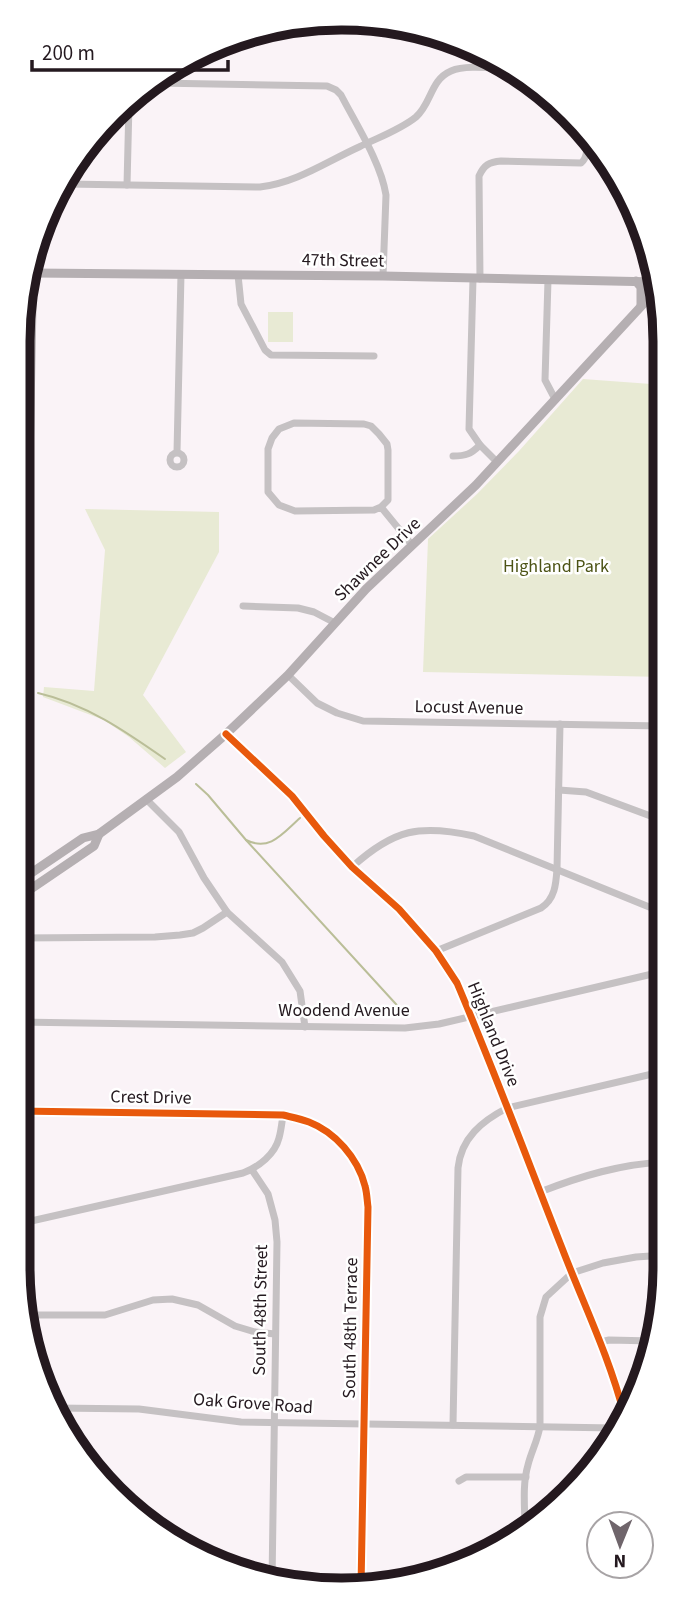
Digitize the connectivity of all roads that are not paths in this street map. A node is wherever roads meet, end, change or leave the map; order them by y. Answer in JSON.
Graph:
{"nodes":[{"id":1,"x":492,"y":69,"type":"edge"},
{"id":2,"x":166,"y":83,"type":"edge"},
{"id":3,"x":130,"y":113,"type":"edge"},
{"id":4,"x":366,"y":143,"type":"junction"},
{"id":5,"x":585,"y":148,"type":"edge"},
{"id":6,"x":73,"y":184,"type":"edge"},
{"id":7,"x":127,"y":185,"type":"junction"},
{"id":8,"x":38,"y":273,"type":"edge"},
{"id":9,"x":181,"y":274,"type":"junction"},
{"id":10,"x":238,"y":275,"type":"junction"},
{"id":11,"x":383,"y":276,"type":"junction"},
{"id":12,"x":476,"y":279,"type":"junction"},
{"id":13,"x":548,"y":280,"type":"junction"},
{"id":14,"x":636,"y":281,"type":"junction"},
{"id":15,"x":647,"y":282,"type":"edge"},
{"id":16,"x":650,"y":296,"type":"edge"},
{"id":17,"x":641,"y":305,"type":"junction"},
{"id":18,"x":373,"y":356,"type":"dead end"},
{"id":19,"x":555,"y":399,"type":"junction"},
{"id":20,"x":480,"y":445,"type":"junction"},
{"id":21,"x":177,"y":452,"type":"dead end"},
{"id":22,"x":453,"y":456,"type":"dead end"},
{"id":23,"x":497,"y":462,"type":"junction"},
{"id":24,"x":382,"y":507,"type":"junction"},
{"id":25,"x":412,"y":545,"type":"junction"},
{"id":26,"x":243,"y":606,"type":"dead end"},
{"id":27,"x":335,"y":622,"type":"junction"},
{"id":28,"x":288,"y":675,"type":"junction"},
{"id":29,"x":560,"y":724,"type":"junction"},
{"id":30,"x":653,"y":726,"type":"edge"},
{"id":31,"x":226,"y":734,"type":"junction"},
{"id":32,"x":559,"y":790,"type":"junction"},
{"id":33,"x":146,"y":799,"type":"junction"},
{"id":34,"x":653,"y":817,"type":"edge"},
{"id":35,"x":99,"y":834,"type":"junction"},
{"id":36,"x":30,"y":859,"type":"edge"},
{"id":37,"x":46,"y":862,"type":"junction"},
{"id":38,"x":352,"y":867,"type":"junction"},
{"id":39,"x":557,"y":869,"type":"junction"},
{"id":40,"x":30,"y":873,"type":"edge"},
{"id":41,"x":30,"y":890,"type":"edge"},
{"id":42,"x":653,"y":908,"type":"edge"},
{"id":43,"x":227,"y":912,"type":"junction"},
{"id":44,"x":30,"y":938,"type":"edge"},
{"id":45,"x":436,"y":951,"type":"junction"},
{"id":46,"x":653,"y":974,"type":"edge"},
{"id":47,"x":471,"y":1017,"type":"junction"},
{"id":48,"x":30,"y":1022,"type":"edge"},
{"id":49,"x":305,"y":1027,"type":"junction"},
{"id":50,"x":653,"y":1074,"type":"edge"},
{"id":51,"x":507,"y":1108,"type":"junction"},
{"id":52,"x":30,"y":1111,"type":"edge"},
{"id":53,"x":283,"y":1115,"type":"junction"},
{"id":54,"x":653,"y":1163,"type":"edge"},
{"id":55,"x":252,"y":1170,"type":"junction"},
{"id":56,"x":540,"y":1192,"type":"junction"},
{"id":57,"x":30,"y":1221,"type":"edge"},
{"id":58,"x":653,"y":1256,"type":"edge"},
{"id":59,"x":572,"y":1273,"type":"junction"},
{"id":60,"x":34,"y":1315,"type":"edge"},
{"id":61,"x":275,"y":1334,"type":"junction"},
{"id":62,"x":644,"y":1341,"type":"edge"},
{"id":63,"x":601,"y":1342,"type":"junction"},
{"id":64,"x":621,"y":1403,"type":"edge"},
{"id":65,"x":64,"y":1408,"type":"edge"},
{"id":66,"x":274,"y":1422,"type":"junction"},
{"id":67,"x":364,"y":1423,"type":"junction"},
{"id":68,"x":453,"y":1425,"type":"junction"},
{"id":69,"x":540,"y":1426,"type":"junction"},
{"id":70,"x":608,"y":1428,"type":"edge"},
{"id":71,"x":526,"y":1477,"type":"junction"},
{"id":72,"x":459,"y":1481,"type":"dead end"},
{"id":73,"x":525,"y":1518,"type":"edge"},
{"id":74,"x":272,"y":1570,"type":"edge"},
{"id":75,"x":361,"y":1578,"type":"edge"}],
"edges":[{"from":1,"to":4,"type":"street"},
{"from":2,"to":4,"type":"street"},
{"from":3,"to":7,"type":"street"},
{"from":4,"to":7,"type":"street"},
{"from":4,"to":11,"type":"street"},
{"from":5,"to":12,"type":"street"},
{"from":6,"to":7,"type":"street"},
{"from":8,"to":9,"type":"main road","name":"47th Street"},
{"from":9,"to":10,"type":"main road","name":"47th Street"},
{"from":9,"to":21,"type":"street"},
{"from":10,"to":11,"type":"main road","name":"47th Street"},
{"from":10,"to":18,"type":"street"},
{"from":11,"to":12,"type":"main road","name":"47th Street"},
{"from":12,"to":13,"type":"main road","name":"47th Street"},
{"from":12,"to":20,"type":"street"},
{"from":13,"to":14,"type":"main road","name":"47th Street"},
{"from":13,"to":19,"type":"street"},
{"from":14,"to":15,"type":"main road","name":"47th Street"},
{"from":14,"to":17,"type":"main road"},
{"from":16,"to":17,"type":"main road","name":"Shawnee Drive"},
{"from":17,"to":19,"type":"main road","name":"Shawnee Drive"},
{"from":19,"to":23,"type":"main road","name":"Shawnee Drive"},
{"from":20,"to":22,"type":"street"},
{"from":20,"to":23,"type":"street"},
{"from":23,"to":25,"type":"main road","name":"Shawnee Drive"},
{"from":24,"to":24,"type":"street"},
{"from":24,"to":25,"type":"street"},
{"from":25,"to":27,"type":"main road","name":"Shawnee Drive"},
{"from":26,"to":27,"type":"street"},
{"from":27,"to":28,"type":"main road","name":"Shawnee Drive"},
{"from":28,"to":29,"type":"street","name":"Locust Avenue"},
{"from":28,"to":31,"type":"main road","name":"Shawnee Drive"},
{"from":29,"to":30,"type":"street","name":"Locust Avenue"},
{"from":29,"to":32,"type":"street"},
{"from":31,"to":33,"type":"main road","name":"Shawnee Drive"},
{"from":31,"to":38,"type":"street","name":"Highland Drive"},
{"from":32,"to":34,"type":"street"},
{"from":32,"to":39,"type":"street"},
{"from":33,"to":35,"type":"main road","name":"Shawnee Drive"},
{"from":33,"to":43,"type":"street"},
{"from":35,"to":37,"type":"main road","name":"Shawnee Drive"},
{"from":35,"to":41,"type":"main road","name":"Shawnee Drive"},
{"from":36,"to":37,"type":"main road"},
{"from":37,"to":40,"type":"main road","name":"Shawnee Drive"},
{"from":38,"to":39,"type":"street"},
{"from":38,"to":45,"type":"street","name":"Highland Drive"},
{"from":39,"to":42,"type":"street"},
{"from":39,"to":45,"type":"street"},
{"from":43,"to":44,"type":"street"},
{"from":43,"to":49,"type":"street"},
{"from":45,"to":47,"type":"street","name":"Highland Drive"},
{"from":46,"to":47,"type":"street","name":"Woodend Avenue"},
{"from":47,"to":49,"type":"street","name":"Woodend Avenue"},
{"from":47,"to":51,"type":"street","name":"Highland Drive"},
{"from":48,"to":49,"type":"street","name":"Woodend Avenue"},
{"from":50,"to":51,"type":"street"},
{"from":51,"to":56,"type":"street","name":"Highland Drive"},
{"from":51,"to":68,"type":"street"},
{"from":52,"to":53,"type":"street","name":"Crest Drive"},
{"from":53,"to":55,"type":"street"},
{"from":53,"to":67,"type":"street","name":"South 48th Terrace"},
{"from":54,"to":56,"type":"street"},
{"from":55,"to":57,"type":"street"},
{"from":55,"to":61,"type":"street","name":"South 48th Street"},
{"from":56,"to":59,"type":"street","name":"Highland Drive"},
{"from":58,"to":59,"type":"street"},
{"from":59,"to":63,"type":"street","name":"Highland Drive"},
{"from":59,"to":69,"type":"street"},
{"from":60,"to":61,"type":"street"},
{"from":61,"to":66,"type":"street","name":"South 48th Street"},
{"from":62,"to":63,"type":"street"},
{"from":63,"to":64,"type":"street","name":"Highland Drive"},
{"from":65,"to":66,"type":"street","name":"Oak Grove Road"},
{"from":66,"to":67,"type":"street","name":"Oak Grove Road"},
{"from":66,"to":74,"type":"street","name":"South 48th Street"},
{"from":67,"to":68,"type":"street","name":"Oak Grove Road"},
{"from":67,"to":75,"type":"street","name":"South 48th Terrace"},
{"from":68,"to":69,"type":"street","name":"Oak Grove Road"},
{"from":69,"to":70,"type":"street","name":"Oak Grove Road"},
{"from":69,"to":71,"type":"street"},
{"from":71,"to":72,"type":"street"},
{"from":71,"to":73,"type":"street"}]}
